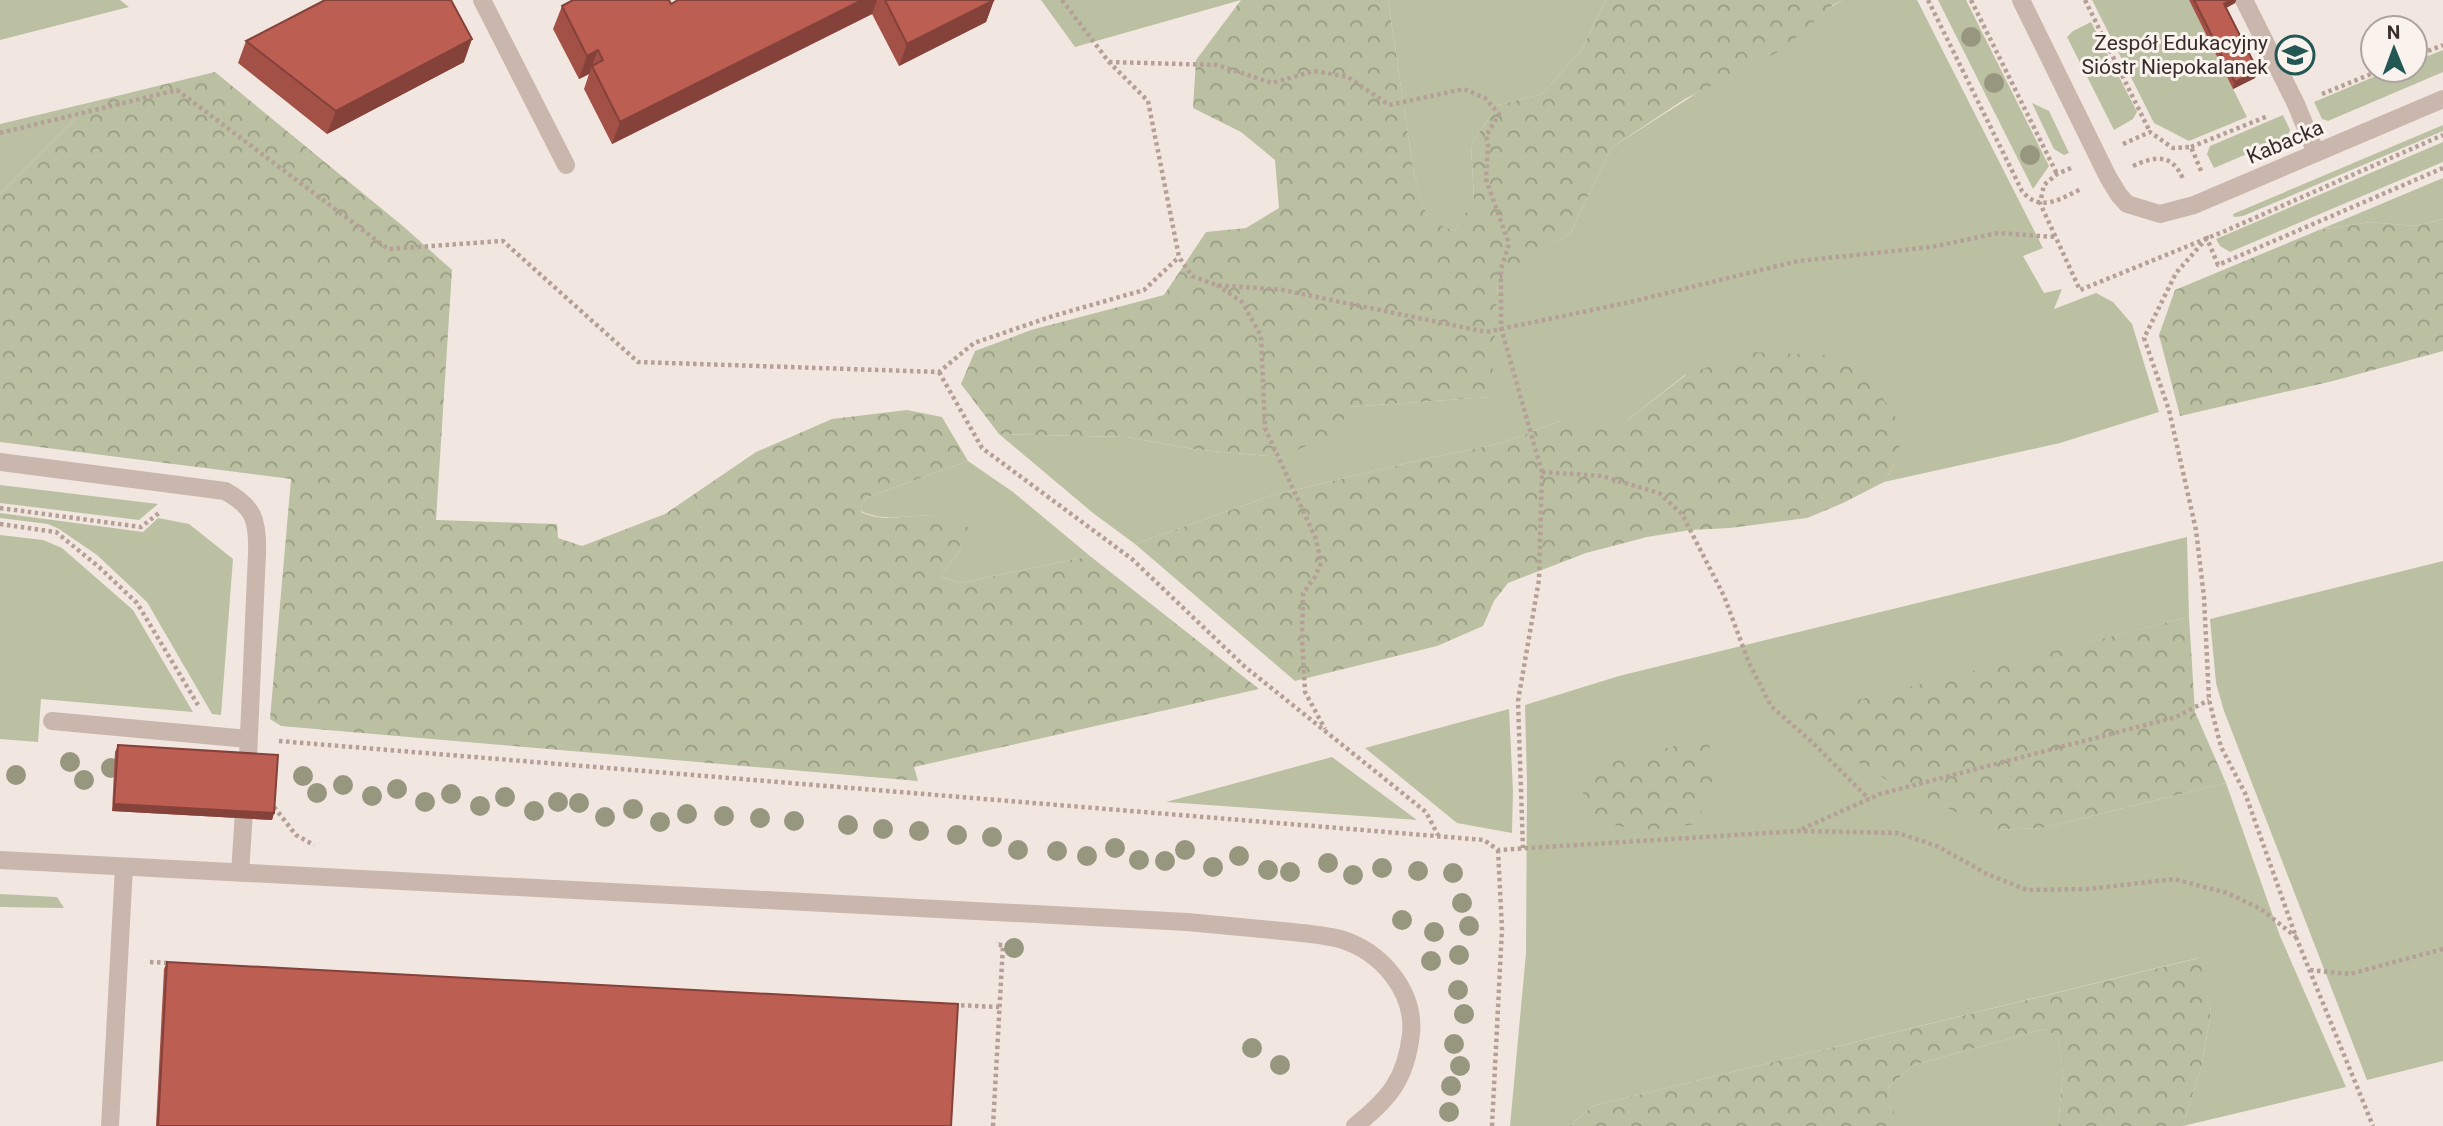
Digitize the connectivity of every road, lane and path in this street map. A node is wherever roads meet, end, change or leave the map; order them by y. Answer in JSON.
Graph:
{"nodes":[{"id":1,"x":482,"y":0,"type":"edge"},
{"id":2,"x":1062,"y":0,"type":"edge"},
{"id":3,"x":1971,"y":0,"type":"edge"},
{"id":4,"x":2021,"y":0,"type":"edge"},
{"id":5,"x":2085,"y":0,"type":"edge"},
{"id":6,"x":2244,"y":0,"type":"edge"},
{"id":7,"x":1109,"y":62,"type":"junction"},
{"id":8,"x":2443,"y":99,"type":"edge"},
{"id":9,"x":2150,"y":132,"type":"junction"},
{"id":10,"x":0,"y":133,"type":"edge"},
{"id":11,"x":2443,"y":135,"type":"edge"},
{"id":12,"x":2119,"y":146,"type":"dead end"},
{"id":13,"x":2316,"y":153,"type":"junction"},
{"id":14,"x":566,"y":164,"type":"dead end"},
{"id":15,"x":2079,"y":165,"type":"dead end"},
{"id":16,"x":2443,"y":168,"type":"edge"},
{"id":17,"x":2057,"y":174,"type":"junction"},
{"id":18,"x":2204,"y":178,"type":"dead end"},
{"id":19,"x":2056,"y":237,"type":"junction"},
{"id":20,"x":2207,"y":238,"type":"junction"},
{"id":21,"x":1179,"y":257,"type":"junction"},
{"id":22,"x":2218,"y":265,"type":"dead end"},
{"id":23,"x":1216,"y":285,"type":"junction"},
{"id":24,"x":1501,"y":328,"type":"junction"},
{"id":25,"x":939,"y":372,"type":"junction"},
{"id":26,"x":0,"y":463,"type":"edge"},
{"id":27,"x":1542,"y":472,"type":"junction"},
{"id":28,"x":0,"y":508,"type":"edge"},
{"id":29,"x":161,"y":511,"type":"dead end"},
{"id":30,"x":0,"y":524,"type":"edge"},
{"id":31,"x":2209,"y":701,"type":"junction"},
{"id":32,"x":199,"y":707,"type":"dead end"},
{"id":33,"x":52,"y":721,"type":"dead end"},
{"id":34,"x":1327,"y":732,"type":"junction"},
{"id":35,"x":248,"y":739,"type":"junction"},
{"id":36,"x":1869,"y":799,"type":"junction"},
{"id":37,"x":1798,"y":831,"type":"junction"},
{"id":38,"x":1439,"y":836,"type":"junction"},
{"id":39,"x":1523,"y":849,"type":"junction"},
{"id":40,"x":1498,"y":850,"type":"junction"},
{"id":41,"x":0,"y":860,"type":"edge"},
{"id":42,"x":124,"y":867,"type":"junction"},
{"id":43,"x":240,"y":873,"type":"junction"},
{"id":44,"x":2296,"y":937,"type":"junction"},
{"id":45,"x":2443,"y":948,"type":"edge"},
{"id":46,"x":150,"y":962,"type":"dead end"},
{"id":47,"x":178,"y":964,"type":"edge"},
{"id":48,"x":2310,"y":970,"type":"junction"},
{"id":49,"x":943,"y":1004,"type":"edge"},
{"id":50,"x":999,"y":1007,"type":"dead end"},
{"id":51,"x":110,"y":1126,"type":"edge"},
{"id":52,"x":1355,"y":1126,"type":"edge"},
{"id":53,"x":1492,"y":1126,"type":"edge"},
{"id":54,"x":2373,"y":1126,"type":"edge"}],
"edges":[{"from":1,"to":14,"type":"street"},
{"from":2,"to":7,"type":"path"},
{"from":3,"to":17,"type":"path"},
{"from":4,"to":13,"type":"street","name":"Kabacka"},
{"from":5,"to":9,"type":"path"},
{"from":6,"to":13,"type":"street"},
{"from":7,"to":21,"type":"path"},
{"from":7,"to":24,"type":"path"},
{"from":8,"to":13,"type":"street","name":"Kabacka"},
{"from":9,"to":12,"type":"path"},
{"from":9,"to":18,"type":"path"},
{"from":10,"to":25,"type":"path"},
{"from":11,"to":20,"type":"path"},
{"from":15,"to":17,"type":"path"},
{"from":16,"to":22,"type":"path"},
{"from":17,"to":19,"type":"path"},
{"from":19,"to":20,"type":"path"},
{"from":19,"to":24,"type":"path"},
{"from":20,"to":31,"type":"path"},
{"from":21,"to":23,"type":"path"},
{"from":21,"to":25,"type":"path"},
{"from":23,"to":24,"type":"path"},
{"from":23,"to":34,"type":"path"},
{"from":24,"to":27,"type":"path"},
{"from":25,"to":34,"type":"path"},
{"from":26,"to":35,"type":"street"},
{"from":27,"to":36,"type":"path"},
{"from":27,"to":39,"type":"path"},
{"from":28,"to":29,"type":"path"},
{"from":30,"to":32,"type":"path"},
{"from":31,"to":36,"type":"path"},
{"from":31,"to":44,"type":"path"},
{"from":33,"to":35,"type":"street"},
{"from":34,"to":38,"type":"path"},
{"from":35,"to":38,"type":"path"},
{"from":35,"to":43,"type":"street"},
{"from":36,"to":37,"type":"path"},
{"from":37,"to":39,"type":"path"},
{"from":37,"to":44,"type":"path"},
{"from":38,"to":40,"type":"path"},
{"from":39,"to":40,"type":"path"},
{"from":40,"to":53,"type":"path"},
{"from":41,"to":42,"type":"street"},
{"from":42,"to":43,"type":"street"},
{"from":42,"to":51,"type":"street"},
{"from":43,"to":52,"type":"street"},
{"from":44,"to":48,"type":"path"},
{"from":45,"to":48,"type":"path"},
{"from":46,"to":47,"type":"path"},
{"from":48,"to":54,"type":"path"},
{"from":49,"to":50,"type":"path"}]}
